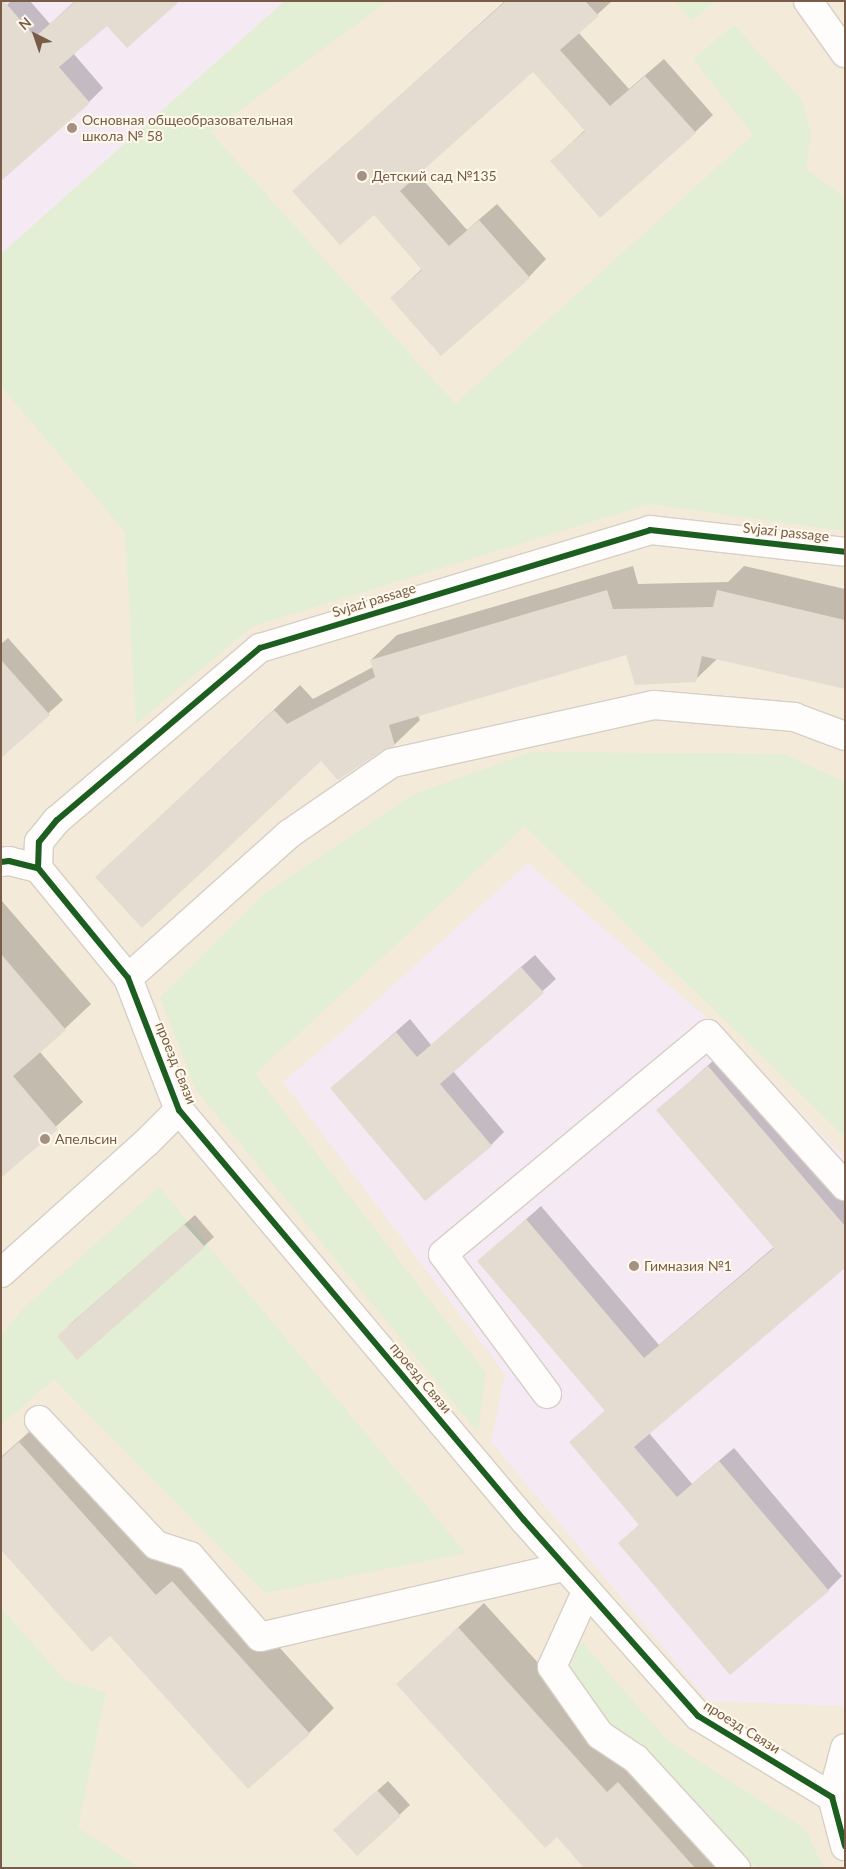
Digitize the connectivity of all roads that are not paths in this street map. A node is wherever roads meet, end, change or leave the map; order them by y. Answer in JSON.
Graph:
{"nodes":[{"id":1,"x":808,"y":1,"type":"edge"},
{"id":2,"x":845,"y":53,"type":"edge"},
{"id":3,"x":845,"y":552,"type":"edge"},
{"id":4,"x":845,"y":736,"type":"edge"},
{"id":5,"x":1,"y":862,"type":"edge"},
{"id":6,"x":38,"y":868,"type":"junction"},
{"id":7,"x":128,"y":978,"type":"junction"},
{"id":8,"x":179,"y":1110,"type":"junction"},
{"id":9,"x":845,"y":1186,"type":"edge"},
{"id":10,"x":1,"y":1273,"type":"edge"},
{"id":11,"x":547,"y":1394,"type":"dead end"},
{"id":12,"x":38,"y":1420,"type":"dead end"},
{"id":13,"x":564,"y":1567,"type":"junction"},
{"id":14,"x":586,"y":1592,"type":"junction"},
{"id":15,"x":845,"y":1748,"type":"edge"},
{"id":16,"x":838,"y":1798,"type":"edge"},
{"id":17,"x":845,"y":1846,"type":"edge"},
{"id":18,"x":736,"y":1868,"type":"edge"}],
"edges":[{"from":1,"to":2,"type":"street"},
{"from":3,"to":6,"type":"street","name":"Svjazi passage"},
{"from":4,"to":7,"type":"street"},
{"from":5,"to":6,"type":"street"},
{"from":6,"to":7,"type":"street","name":"проезд Связи"},
{"from":7,"to":8,"type":"street","name":"проезд Связи"},
{"from":8,"to":10,"type":"street"},
{"from":8,"to":13,"type":"street","name":"проезд Связи"},
{"from":9,"to":11,"type":"street"},
{"from":12,"to":13,"type":"street"},
{"from":13,"to":14,"type":"street","name":"проезд Связи"},
{"from":14,"to":16,"type":"street","name":"проезд Связи"},
{"from":14,"to":18,"type":"street"},
{"from":15,"to":16,"type":"street"},
{"from":16,"to":17,"type":"street"}]}
